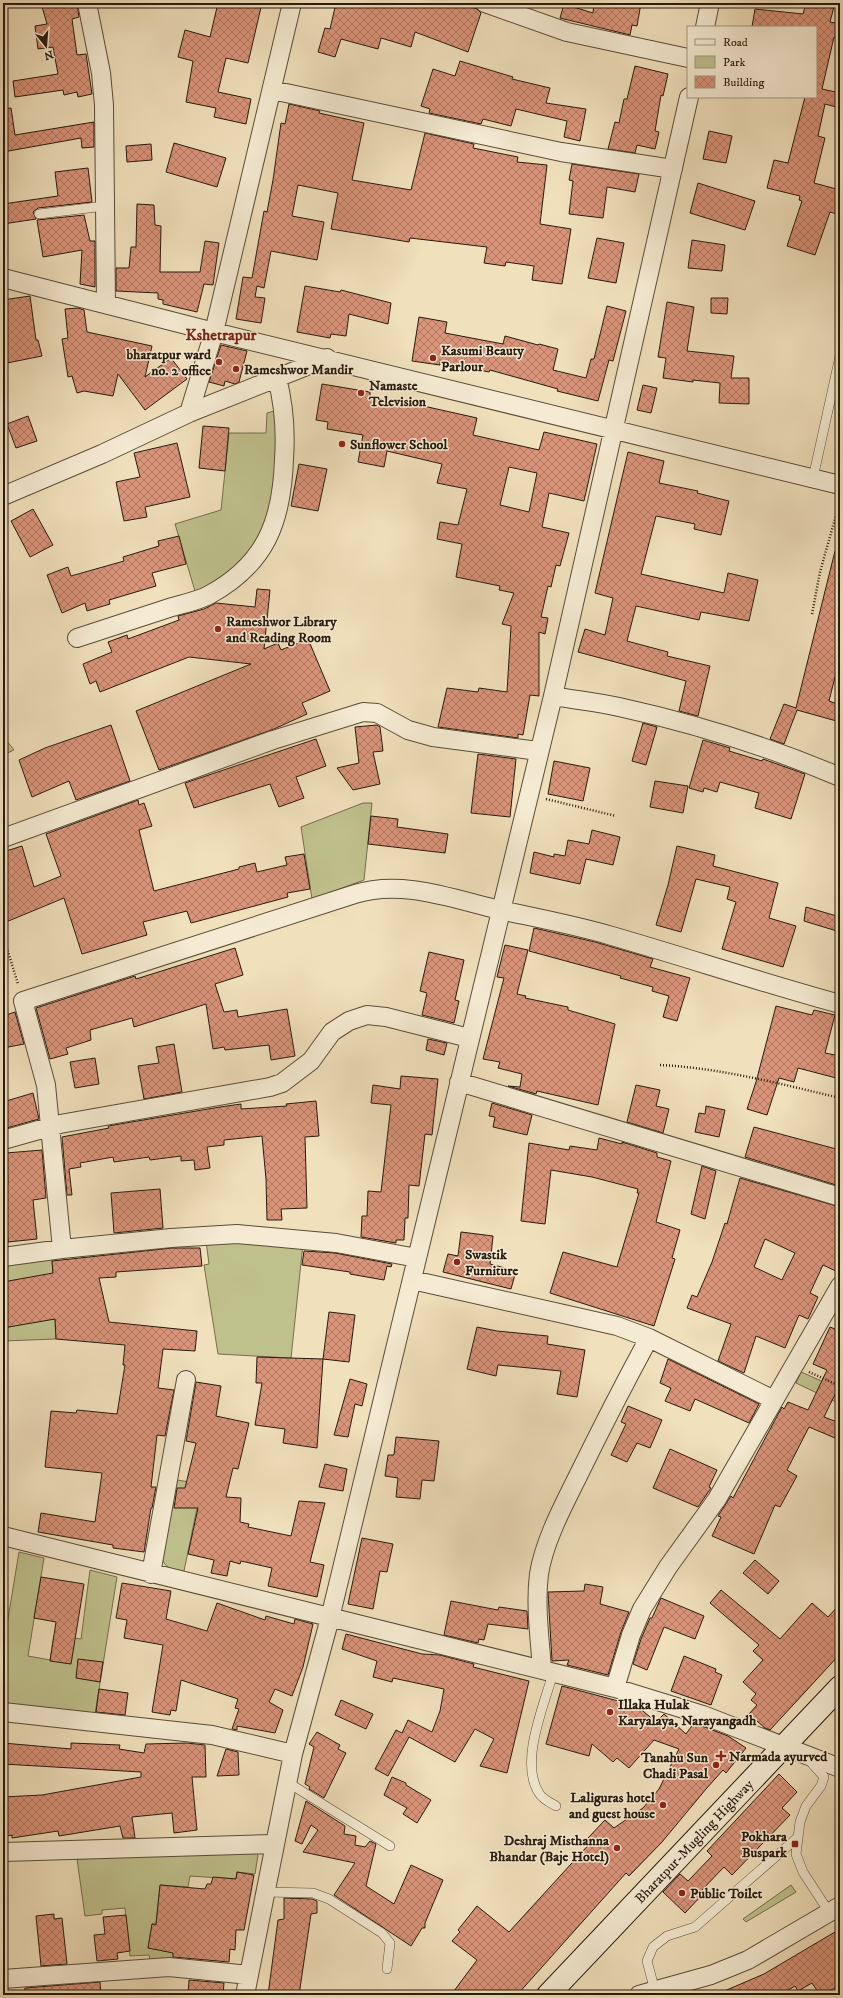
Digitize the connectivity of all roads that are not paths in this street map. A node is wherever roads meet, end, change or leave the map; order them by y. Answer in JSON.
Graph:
{"nodes":[{"id":1,"x":87,"y":3,"type":"edge"},
{"id":2,"x":292,"y":3,"type":"edge"},
{"id":3,"x":485,"y":3,"type":"edge"},
{"id":4,"x":710,"y":3,"type":"edge"},
{"id":5,"x":705,"y":26,"type":"edge"},
{"id":6,"x":687,"y":58,"type":"edge"},
{"id":7,"x":272,"y":90,"type":"junction"},
{"id":8,"x":689,"y":98,"type":"edge"},
{"id":9,"x":673,"y":169,"type":"junction"},
{"id":10,"x":105,"y":206,"type":"junction"},
{"id":11,"x":39,"y":214,"type":"dead end"},
{"id":12,"x":3,"y":278,"type":"edge"},
{"id":13,"x":106,"y":304,"type":"junction"},
{"id":14,"x":214,"y":332,"type":"junction"},
{"id":15,"x":840,"y":356,"type":"edge"},
{"id":16,"x":327,"y":358,"type":"junction"},
{"id":17,"x":277,"y":378,"type":"junction"},
{"id":18,"x":189,"y":413,"type":"junction"},
{"id":19,"x":615,"y":429,"type":"junction"},
{"id":20,"x":813,"y":478,"type":"junction"},
{"id":21,"x":840,"y":485,"type":"edge"},
{"id":22,"x":3,"y":496,"type":"edge"},
{"id":23,"x":77,"y":638,"type":"dead end"},
{"id":24,"x":553,"y":696,"type":"junction"},
{"id":25,"x":538,"y":751,"type":"junction"},
{"id":26,"x":840,"y":777,"type":"edge"},
{"id":27,"x":3,"y":838,"type":"edge"},
{"id":28,"x":500,"y":910,"type":"junction"},
{"id":29,"x":840,"y":1004,"type":"edge"},
{"id":30,"x":469,"y":1038,"type":"junction"},
{"id":31,"x":459,"y":1082,"type":"junction"},
{"id":32,"x":50,"y":1128,"type":"junction"},
{"id":33,"x":3,"y":1140,"type":"edge"},
{"id":34,"x":840,"y":1197,"type":"edge"},
{"id":35,"x":62,"y":1249,"type":"junction"},
{"id":36,"x":3,"y":1257,"type":"edge"},
{"id":37,"x":417,"y":1258,"type":"junction"},
{"id":38,"x":412,"y":1280,"type":"junction"},
{"id":39,"x":840,"y":1286,"type":"edge"},
{"id":40,"x":649,"y":1338,"type":"junction"},
{"id":41,"x":186,"y":1380,"type":"dead end"},
{"id":42,"x":774,"y":1400,"type":"junction"},
{"id":43,"x":3,"y":1536,"type":"edge"},
{"id":44,"x":151,"y":1574,"type":"junction"},
{"id":45,"x":330,"y":1618,"type":"junction"},
{"id":46,"x":547,"y":1672,"type":"junction"},
{"id":47,"x":840,"y":1687,"type":"edge"},
{"id":48,"x":615,"y":1688,"type":"junction"},
{"id":49,"x":3,"y":1712,"type":"edge"},
{"id":50,"x":782,"y":1746,"type":"junction"},
{"id":51,"x":293,"y":1754,"type":"junction"},
{"id":52,"x":804,"y":1755,"type":"junction"},
{"id":53,"x":840,"y":1768,"type":"edge"},
{"id":54,"x":287,"y":1782,"type":"junction"},
{"id":55,"x":556,"y":1806,"type":"dead end"},
{"id":56,"x":797,"y":1838,"type":"junction"},
{"id":57,"x":274,"y":1844,"type":"junction"},
{"id":58,"x":390,"y":1846,"type":"dead end"},
{"id":59,"x":3,"y":1852,"type":"edge"},
{"id":60,"x":266,"y":1892,"type":"junction"},
{"id":61,"x":835,"y":1909,"type":"edge"},
{"id":62,"x":386,"y":1969,"type":"dead end"},
{"id":63,"x":249,"y":1975,"type":"junction"},
{"id":64,"x":3,"y":1979,"type":"edge"},
{"id":65,"x":647,"y":1993,"type":"edge"},
{"id":66,"x":245,"y":1995,"type":"edge"},
{"id":67,"x":548,"y":1995,"type":"edge"}],
"edges":[{"from":1,"to":10,"type":"street"},
{"from":2,"to":7,"type":"street"},
{"from":3,"to":6,"type":"street"},
{"from":4,"to":5,"type":"street"},
{"from":7,"to":9,"type":"street"},
{"from":7,"to":14,"type":"street"},
{"from":8,"to":9,"type":"street"},
{"from":9,"to":19,"type":"street"},
{"from":10,"to":11,"type":"lane"},
{"from":10,"to":13,"type":"street"},
{"from":12,"to":13,"type":"street"},
{"from":13,"to":14,"type":"street"},
{"from":14,"to":16,"type":"street"},
{"from":14,"to":18,"type":"street"},
{"from":15,"to":20,"type":"lane"},
{"from":16,"to":17,"type":"street"},
{"from":16,"to":19,"type":"street"},
{"from":17,"to":18,"type":"street"},
{"from":17,"to":23,"type":"street"},
{"from":18,"to":22,"type":"street"},
{"from":19,"to":20,"type":"street"},
{"from":19,"to":24,"type":"street"},
{"from":20,"to":21,"type":"street"},
{"from":24,"to":25,"type":"street"},
{"from":24,"to":26,"type":"street"},
{"from":25,"to":27,"type":"street"},
{"from":25,"to":28,"type":"street"},
{"from":28,"to":29,"type":"street"},
{"from":28,"to":30,"type":"street"},
{"from":28,"to":32,"type":"street"},
{"from":30,"to":31,"type":"street"},
{"from":30,"to":32,"type":"street"},
{"from":31,"to":34,"type":"street"},
{"from":31,"to":37,"type":"street"},
{"from":32,"to":33,"type":"street"},
{"from":32,"to":35,"type":"street"},
{"from":35,"to":36,"type":"street"},
{"from":35,"to":37,"type":"street"},
{"from":37,"to":38,"type":"street"},
{"from":38,"to":40,"type":"street"},
{"from":38,"to":45,"type":"street"},
{"from":39,"to":42,"type":"street"},
{"from":40,"to":42,"type":"street"},
{"from":40,"to":46,"type":"street"},
{"from":41,"to":44,"type":"street"},
{"from":42,"to":48,"type":"street"},
{"from":43,"to":44,"type":"street"},
{"from":44,"to":45,"type":"street"},
{"from":45,"to":46,"type":"street"},
{"from":45,"to":51,"type":"street"},
{"from":46,"to":48,"type":"street"},
{"from":46,"to":55,"type":"lane"},
{"from":47,"to":50,"type":"main road","name":"Bharatpur-Mugling Highway"},
{"from":48,"to":50,"type":"street"},
{"from":49,"to":51,"type":"street"},
{"from":50,"to":52,"type":"street"},
{"from":50,"to":67,"type":"main road","name":"Bharatpur-Mugling Highway"},
{"from":51,"to":54,"type":"street"},
{"from":52,"to":53,"type":"street"},
{"from":52,"to":56,"type":"lane"},
{"from":54,"to":57,"type":"street"},
{"from":54,"to":58,"type":"lane"},
{"from":56,"to":61,"type":"lane"},
{"from":56,"to":65,"type":"lane"},
{"from":57,"to":59,"type":"street"},
{"from":57,"to":60,"type":"street"},
{"from":60,"to":62,"type":"lane"},
{"from":60,"to":63,"type":"street"},
{"from":61,"to":65,"type":"street"},
{"from":63,"to":64,"type":"street"},
{"from":63,"to":66,"type":"street"}]}
